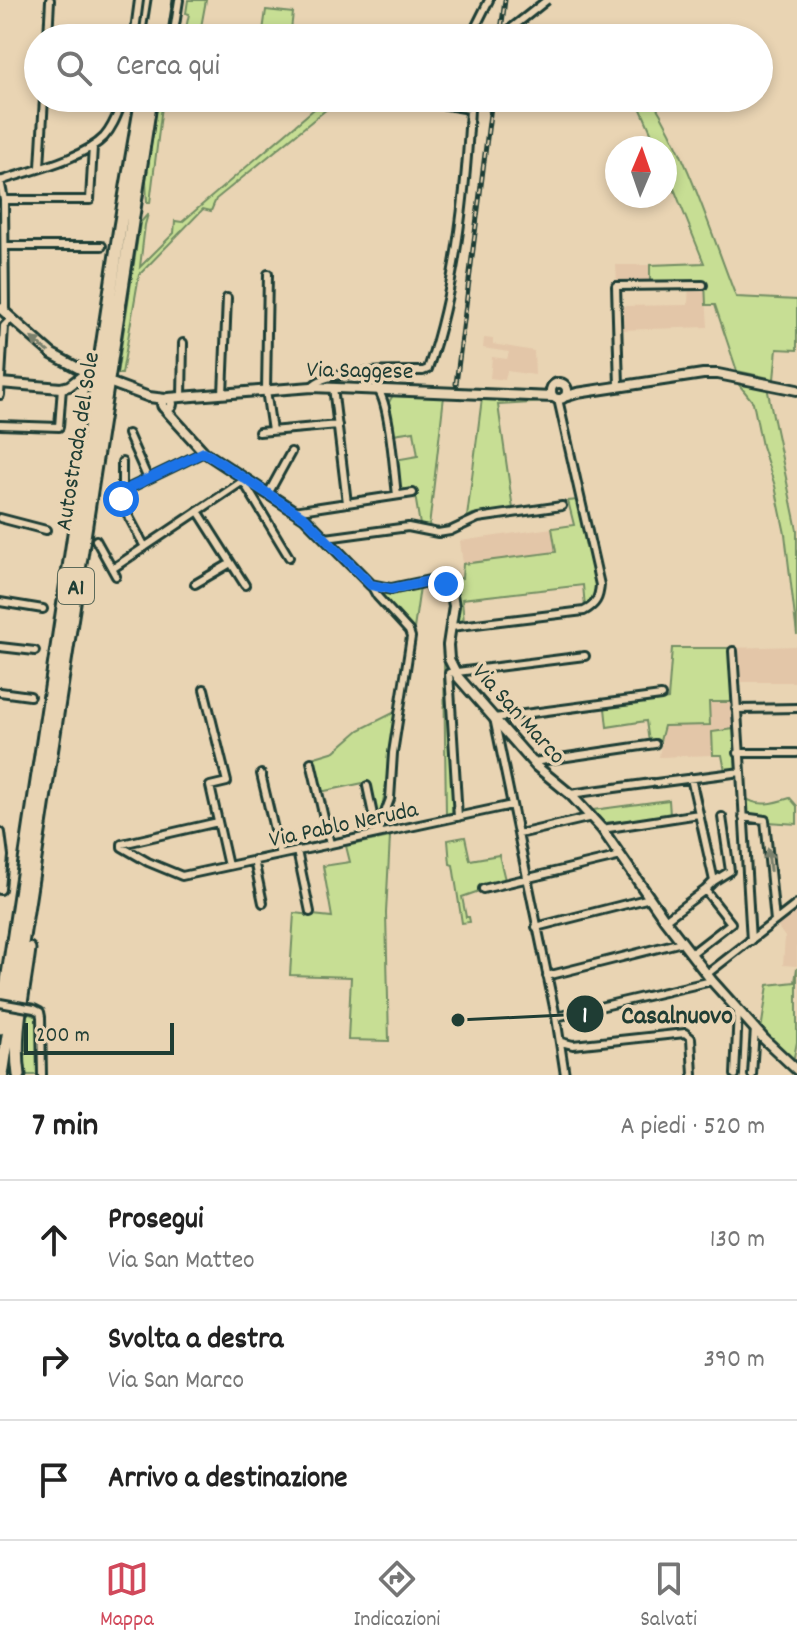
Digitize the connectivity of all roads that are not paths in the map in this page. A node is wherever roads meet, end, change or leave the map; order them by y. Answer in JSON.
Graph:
{"nodes":[{"id":1,"x":50,"y":0,"type":"edge"},
{"id":2,"x":139,"y":0,"type":"edge"},
{"id":3,"x":158,"y":0,"type":"edge"},
{"id":4,"x":166,"y":0,"type":"edge"},
{"id":5,"x":179,"y":0,"type":"edge"},
{"id":6,"x":489,"y":0,"type":"edge"},
{"id":7,"x":547,"y":0,"type":"edge"},
{"id":8,"x":49,"y":24,"type":"edge"},
{"id":9,"x":136,"y":24,"type":"edge"},
{"id":10,"x":154,"y":24,"type":"edge"},
{"id":11,"x":162,"y":24,"type":"edge"},
{"id":12,"x":175,"y":24,"type":"edge"},
{"id":13,"x":477,"y":24,"type":"edge"},
{"id":14,"x":517,"y":24,"type":"edge"},
{"id":15,"x":43,"y":112,"type":"edge"},
{"id":16,"x":118,"y":112,"type":"edge"},
{"id":17,"x":140,"y":112,"type":"edge"},
{"id":18,"x":149,"y":112,"type":"edge"},
{"id":19,"x":470,"y":112,"type":"edge"},
{"id":20,"x":93,"y":146,"type":"junction"},
{"id":21,"x":40,"y":167,"type":"junction"},
{"id":22,"x":0,"y":180,"type":"edge"},
{"id":23,"x":4,"y":200,"type":"junction"},
{"id":24,"x":6,"y":246,"type":"junction"},
{"id":25,"x":102,"y":246,"type":"dead end"},
{"id":26,"x":268,"y":274,"type":"dead end"},
{"id":27,"x":703,"y":285,"type":"dead end"},
{"id":28,"x":227,"y":298,"type":"dead end"},
{"id":29,"x":0,"y":308,"type":"edge"},
{"id":30,"x":10,"y":320,"type":"junction"},
{"id":31,"x":183,"y":343,"type":"dead end"},
{"id":32,"x":0,"y":383,"type":"edge"},
{"id":33,"x":114,"y":384,"type":"dead end"},
{"id":34,"x":619,"y":386,"type":"junction"},
{"id":35,"x":62,"y":387,"type":"junction"},
{"id":36,"x":312,"y":387,"type":"junction"},
{"id":37,"x":333,"y":387,"type":"junction"},
{"id":38,"x":375,"y":388,"type":"junction"},
{"id":39,"x":266,"y":390,"type":"junction"},
{"id":40,"x":797,"y":390,"type":"edge"},
{"id":41,"x":441,"y":392,"type":"junction"},
{"id":42,"x":223,"y":394,"type":"junction"},
{"id":43,"x":539,"y":394,"type":"junction"},
{"id":44,"x":0,"y":395,"type":"edge"},
{"id":45,"x":560,"y":395,"type":"junction"},
{"id":46,"x":171,"y":402,"type":"junction"},
{"id":47,"x":385,"y":413,"type":"junction"},
{"id":48,"x":0,"y":425,"type":"edge"},
{"id":49,"x":338,"y":425,"type":"junction"},
{"id":50,"x":272,"y":431,"type":"junction"},
{"id":51,"x":259,"y":432,"type":"dead end"},
{"id":52,"x":128,"y":434,"type":"dead end"},
{"id":53,"x":204,"y":452,"type":"junction"},
{"id":54,"x":291,"y":452,"type":"dead end"},
{"id":55,"x":122,"y":462,"type":"dead end"},
{"id":56,"x":148,"y":479,"type":"junction"},
{"id":57,"x":245,"y":480,"type":"junction"},
{"id":58,"x":121,"y":492,"type":"junction"},
{"id":59,"x":413,"y":493,"type":"dead end"},
{"id":60,"x":268,"y":494,"type":"junction"},
{"id":61,"x":397,"y":495,"type":"junction"},
{"id":62,"x":347,"y":503,"type":"junction"},
{"id":63,"x":562,"y":506,"type":"dead end"},
{"id":64,"x":198,"y":511,"type":"junction"},
{"id":65,"x":294,"y":511,"type":"junction"},
{"id":66,"x":0,"y":518,"type":"edge"},
{"id":67,"x":46,"y":530,"type":"dead end"},
{"id":68,"x":326,"y":538,"type":"junction"},
{"id":69,"x":96,"y":540,"type":"dead end"},
{"id":70,"x":145,"y":547,"type":"junction"},
{"id":71,"x":289,"y":557,"type":"dead end"},
{"id":72,"x":231,"y":563,"type":"junction"},
{"id":73,"x":195,"y":584,"type":"dead end"},
{"id":74,"x":245,"y":585,"type":"dead end"},
{"id":75,"x":371,"y":585,"type":"junction"},
{"id":76,"x":0,"y":602,"type":"edge"},
{"id":77,"x":43,"y":609,"type":"dead end"},
{"id":78,"x":451,"y":627,"type":"junction"},
{"id":79,"x":0,"y":647,"type":"edge"},
{"id":80,"x":35,"y":651,"type":"dead end"},
{"id":81,"x":733,"y":651,"type":"dead end"},
{"id":82,"x":585,"y":656,"type":"dead end"},
{"id":83,"x":455,"y":671,"type":"junction"},
{"id":84,"x":204,"y":689,"type":"dead end"},
{"id":85,"x":0,"y":692,"type":"edge"},
{"id":86,"x":30,"y":696,"type":"dead end"},
{"id":87,"x":661,"y":696,"type":"dead end"},
{"id":88,"x":797,"y":708,"type":"edge"},
{"id":89,"x":736,"y":709,"type":"junction"},
{"id":90,"x":494,"y":718,"type":"junction"},
{"id":91,"x":655,"y":744,"type":"dead end"},
{"id":92,"x":738,"y":753,"type":"junction"},
{"id":93,"x":797,"y":753,"type":"edge"},
{"id":94,"x":311,"y":762,"type":"dead end"},
{"id":95,"x":533,"y":762,"type":"junction"},
{"id":96,"x":37,"y":766,"type":"junction"},
{"id":97,"x":741,"y":772,"type":"junction"},
{"id":98,"x":261,"y":774,"type":"dead end"},
{"id":99,"x":691,"y":778,"type":"junction"},
{"id":100,"x":367,"y":786,"type":"dead end"},
{"id":101,"x":570,"y":794,"type":"junction"},
{"id":102,"x":512,"y":805,"type":"junction"},
{"id":103,"x":699,"y":814,"type":"junction"},
{"id":104,"x":41,"y":816,"type":"junction"},
{"id":105,"x":458,"y":817,"type":"junction"},
{"id":106,"x":592,"y":817,"type":"junction"},
{"id":107,"x":722,"y":817,"type":"dead end"},
{"id":108,"x":743,"y":817,"type":"junction"},
{"id":109,"x":218,"y":822,"type":"junction"},
{"id":110,"x":602,"y":829,"type":"junction"},
{"id":111,"x":0,"y":833,"type":"edge"},
{"id":112,"x":377,"y":834,"type":"junction"},
{"id":113,"x":519,"y":834,"type":"junction"},
{"id":114,"x":330,"y":844,"type":"junction"},
{"id":115,"x":297,"y":851,"type":"junction"},
{"id":116,"x":280,"y":855,"type":"junction"},
{"id":117,"x":621,"y":856,"type":"junction"},
{"id":118,"x":254,"y":860,"type":"junction"},
{"id":119,"x":228,"y":866,"type":"junction"},
{"id":120,"x":528,"y":878,"type":"junction"},
{"id":121,"x":714,"y":881,"type":"junction"},
{"id":122,"x":0,"y":889,"type":"edge"},
{"id":123,"x":483,"y":889,"type":"dead end"},
{"id":124,"x":705,"y":890,"type":"junction"},
{"id":125,"x":650,"y":898,"type":"junction"},
{"id":126,"x":263,"y":903,"type":"dead end"},
{"id":127,"x":797,"y":904,"type":"edge"},
{"id":128,"x":310,"y":912,"type":"dead end"},
{"id":129,"x":665,"y":920,"type":"junction"},
{"id":130,"x":775,"y":921,"type":"junction"},
{"id":131,"x":536,"y":927,"type":"junction"},
{"id":132,"x":751,"y":941,"type":"junction"},
{"id":133,"x":682,"y":942,"type":"junction"},
{"id":134,"x":691,"y":954,"type":"junction"},
{"id":135,"x":0,"y":974,"type":"edge"},
{"id":136,"x":547,"y":976,"type":"junction"},
{"id":137,"x":710,"y":977,"type":"junction"},
{"id":138,"x":0,"y":1003,"type":"edge"},
{"id":139,"x":738,"y":1010,"type":"junction"},
{"id":140,"x":556,"y":1017,"type":"junction"},
{"id":141,"x":0,"y":1028,"type":"edge"},
{"id":142,"x":755,"y":1028,"type":"junction"},
{"id":143,"x":561,"y":1042,"type":"junction"},
{"id":144,"x":797,"y":1070,"type":"edge"},
{"id":145,"x":2,"y":1075,"type":"edge"},
{"id":146,"x":19,"y":1075,"type":"edge"},
{"id":147,"x":42,"y":1075,"type":"edge"},
{"id":148,"x":565,"y":1075,"type":"edge"},
{"id":149,"x":693,"y":1075,"type":"edge"},
{"id":150,"x":735,"y":1075,"type":"edge"},
{"id":151,"x":752,"y":1075,"type":"edge"}],
"edges":[{"from":1,"to":8,"type":"street"},
{"from":2,"to":9,"type":"street"},
{"from":3,"to":10,"type":"highway"},
{"from":4,"to":11,"type":"highway"},
{"from":5,"to":12,"type":"street"},
{"from":6,"to":13,"type":"street"},
{"from":7,"to":14,"type":"street","bridge":true},
{"from":15,"to":21,"type":"street"},
{"from":16,"to":20,"type":"street"},
{"from":17,"to":96,"type":"highway","name":"Autostrada del Sole","number":"A1"},
{"from":18,"to":104,"type":"highway","name":"Autostrada del Sole","number":"A1"},
{"from":19,"to":36,"type":"street"},
{"from":20,"to":21,"type":"street"},
{"from":20,"to":23,"type":"street"},
{"from":21,"to":22,"type":"street"},
{"from":22,"to":23,"type":"street"},
{"from":23,"to":24,"type":"street"},
{"from":24,"to":25,"type":"street"},
{"from":24,"to":30,"type":"street"},
{"from":26,"to":39,"type":"street"},
{"from":27,"to":34,"type":"street"},
{"from":28,"to":42,"type":"street"},
{"from":29,"to":30,"type":"main road"},
{"from":30,"to":32,"type":"street"},
{"from":35,"to":30,"type":"main road","one_way":true},
{"from":31,"to":46,"type":"street"},
{"from":32,"to":35,"type":"main road"},
{"from":32,"to":44,"type":"street"},
{"from":33,"to":46,"type":"main road"},
{"from":34,"to":40,"type":"main road"},
{"from":34,"to":45,"type":"main road"},
{"from":35,"to":48,"type":"street"},
{"from":36,"to":37,"type":"main road","name":"Via Saggese"},
{"from":36,"to":39,"type":"main road","name":"Via Saggese"},
{"from":37,"to":38,"type":"main road","name":"Via Saggese"},
{"from":37,"to":49,"type":"street"},
{"from":38,"to":41,"type":"main road","name":"Via Saggese"},
{"from":38,"to":47,"type":"street"},
{"from":39,"to":42,"type":"main road","name":"Via Saggese"},
{"from":39,"to":50,"type":"street"},
{"from":41,"to":43,"type":"main road","name":"Via Saggese"},
{"from":41,"to":47,"type":"street"},
{"from":42,"to":46,"type":"main road","name":"Via Saggese"},
{"from":43,"to":45,"type":"main road","name":"Via Saggese"},
{"from":43,"to":45,"type":"main road"},
{"from":45,"to":78,"type":"street"},
{"from":46,"to":53,"type":"main road"},
{"from":47,"to":61,"type":"street"},
{"from":49,"to":50,"type":"street"},
{"from":49,"to":62,"type":"street"},
{"from":50,"to":51,"type":"street"},
{"from":52,"to":56,"type":"street"},
{"from":53,"to":56,"type":"street"},
{"from":53,"to":57,"type":"main road"},
{"from":54,"to":60,"type":"street"},
{"from":55,"to":58,"type":"street"},
{"from":56,"to":58,"type":"street"},
{"from":57,"to":60,"type":"main road"},
{"from":57,"to":64,"type":"street"},
{"from":57,"to":71,"type":"street"},
{"from":58,"to":70,"type":"street"},
{"from":59,"to":61,"type":"street"},
{"from":60,"to":65,"type":"main road"},
{"from":61,"to":62,"type":"street"},
{"from":62,"to":65,"type":"street"},
{"from":63,"to":68,"type":"street"},
{"from":64,"to":70,"type":"street"},
{"from":64,"to":72,"type":"street"},
{"from":65,"to":68,"type":"main road"},
{"from":66,"to":67,"type":"street"},
{"from":68,"to":75,"type":"main road"},
{"from":69,"to":70,"type":"street"},
{"from":72,"to":73,"type":"street"},
{"from":72,"to":74,"type":"street"},
{"from":75,"to":78,"type":"main road","name":"Via San Marco"},
{"from":75,"to":112,"type":"street"},
{"from":76,"to":77,"type":"street"},
{"from":78,"to":83,"type":"main road","name":"Via San Marco"},
{"from":79,"to":80,"type":"street"},
{"from":81,"to":89,"type":"street"},
{"from":82,"to":83,"type":"street"},
{"from":83,"to":90,"type":"main road","name":"Via San Marco"},
{"from":83,"to":105,"type":"street"},
{"from":84,"to":109,"type":"street"},
{"from":85,"to":86,"type":"street"},
{"from":87,"to":90,"type":"street"},
{"from":88,"to":89,"type":"street"},
{"from":89,"to":92,"type":"street"},
{"from":90,"to":95,"type":"main road","name":"Via San Marco"},
{"from":90,"to":102,"type":"street"},
{"from":91,"to":95,"type":"street"},
{"from":92,"to":93,"type":"street"},
{"from":92,"to":97,"type":"street"},
{"from":94,"to":114,"type":"street"},
{"from":95,"to":101,"type":"main road","name":"Via San Marco"},
{"from":96,"to":135,"type":"highway"},
{"from":96,"to":141,"type":"highway","name":"Autostrada del Sole","number":"A1"},
{"from":97,"to":99,"type":"street"},
{"from":97,"to":108,"type":"street"},
{"from":98,"to":116,"type":"street"},
{"from":99,"to":101,"type":"street"},
{"from":99,"to":103,"type":"street"},
{"from":100,"to":112,"type":"street"},
{"from":101,"to":106,"type":"main road","name":"Via San Marco"},
{"from":102,"to":105,"type":"street","name":"Via Pablo Neruda"},
{"from":102,"to":113,"type":"street"},
{"from":103,"to":110,"type":"street"},
{"from":103,"to":121,"type":"street"},
{"from":104,"to":145,"type":"highway","name":"Autostrada del Sole","number":"A1"},
{"from":104,"to":146,"type":"highway"},
{"from":105,"to":112,"type":"street","name":"Via Pablo Neruda"},
{"from":106,"to":110,"type":"main road","name":"Via San Marco"},
{"from":106,"to":113,"type":"street"},
{"from":107,"to":121,"type":"street"},
{"from":130,"to":108,"type":"street","one_way":true},
{"from":108,"to":132,"type":"street"},
{"from":109,"to":119,"type":"street"},
{"from":109,"to":119,"type":"street","name":"Via Pablo Neruda"},
{"from":110,"to":117,"type":"main road","name":"Via San Marco"},
{"from":111,"to":122,"type":"main road"},
{"from":112,"to":114,"type":"street","name":"Via Pablo Neruda"},
{"from":113,"to":120,"type":"street"},
{"from":114,"to":115,"type":"street","name":"Via Pablo Neruda"},
{"from":115,"to":116,"type":"street","name":"Via Pablo Neruda"},
{"from":115,"to":128,"type":"street"},
{"from":116,"to":118,"type":"street","name":"Via Pablo Neruda"},
{"from":117,"to":120,"type":"street"},
{"from":117,"to":125,"type":"main road","name":"Via San Marco"},
{"from":118,"to":119,"type":"street","name":"Via Pablo Neruda"},
{"from":118,"to":126,"type":"street"},
{"from":120,"to":123,"type":"street"},
{"from":120,"to":131,"type":"street"},
{"from":121,"to":124,"type":"street"},
{"from":124,"to":129,"type":"street"},
{"from":124,"to":134,"type":"street"},
{"from":125,"to":129,"type":"main road","name":"Via San Marco"},
{"from":125,"to":131,"type":"street"},
{"from":127,"to":130,"type":"street"},
{"from":129,"to":133,"type":"main road","name":"Via San Marco"},
{"from":130,"to":132,"type":"street"},
{"from":131,"to":136,"type":"street"},
{"from":132,"to":137,"type":"street"},
{"from":133,"to":134,"type":"main road","name":"Via San Marco"},
{"from":133,"to":136,"type":"street"},
{"from":134,"to":137,"type":"main road","name":"Via San Marco"},
{"from":136,"to":140,"type":"street"},
{"from":137,"to":139,"type":"main road","name":"Via San Marco"},
{"from":137,"to":140,"type":"street"},
{"from":138,"to":147,"type":"street","bridge":true},
{"from":139,"to":142,"type":"main road","name":"Via San Marco"},
{"from":139,"to":150,"type":"street"},
{"from":140,"to":143,"type":"street"},
{"from":142,"to":144,"type":"main road","name":"Via San Marco"},
{"from":142,"to":151,"type":"street"},
{"from":143,"to":148,"type":"street"},
{"from":143,"to":149,"type":"street"}]}
